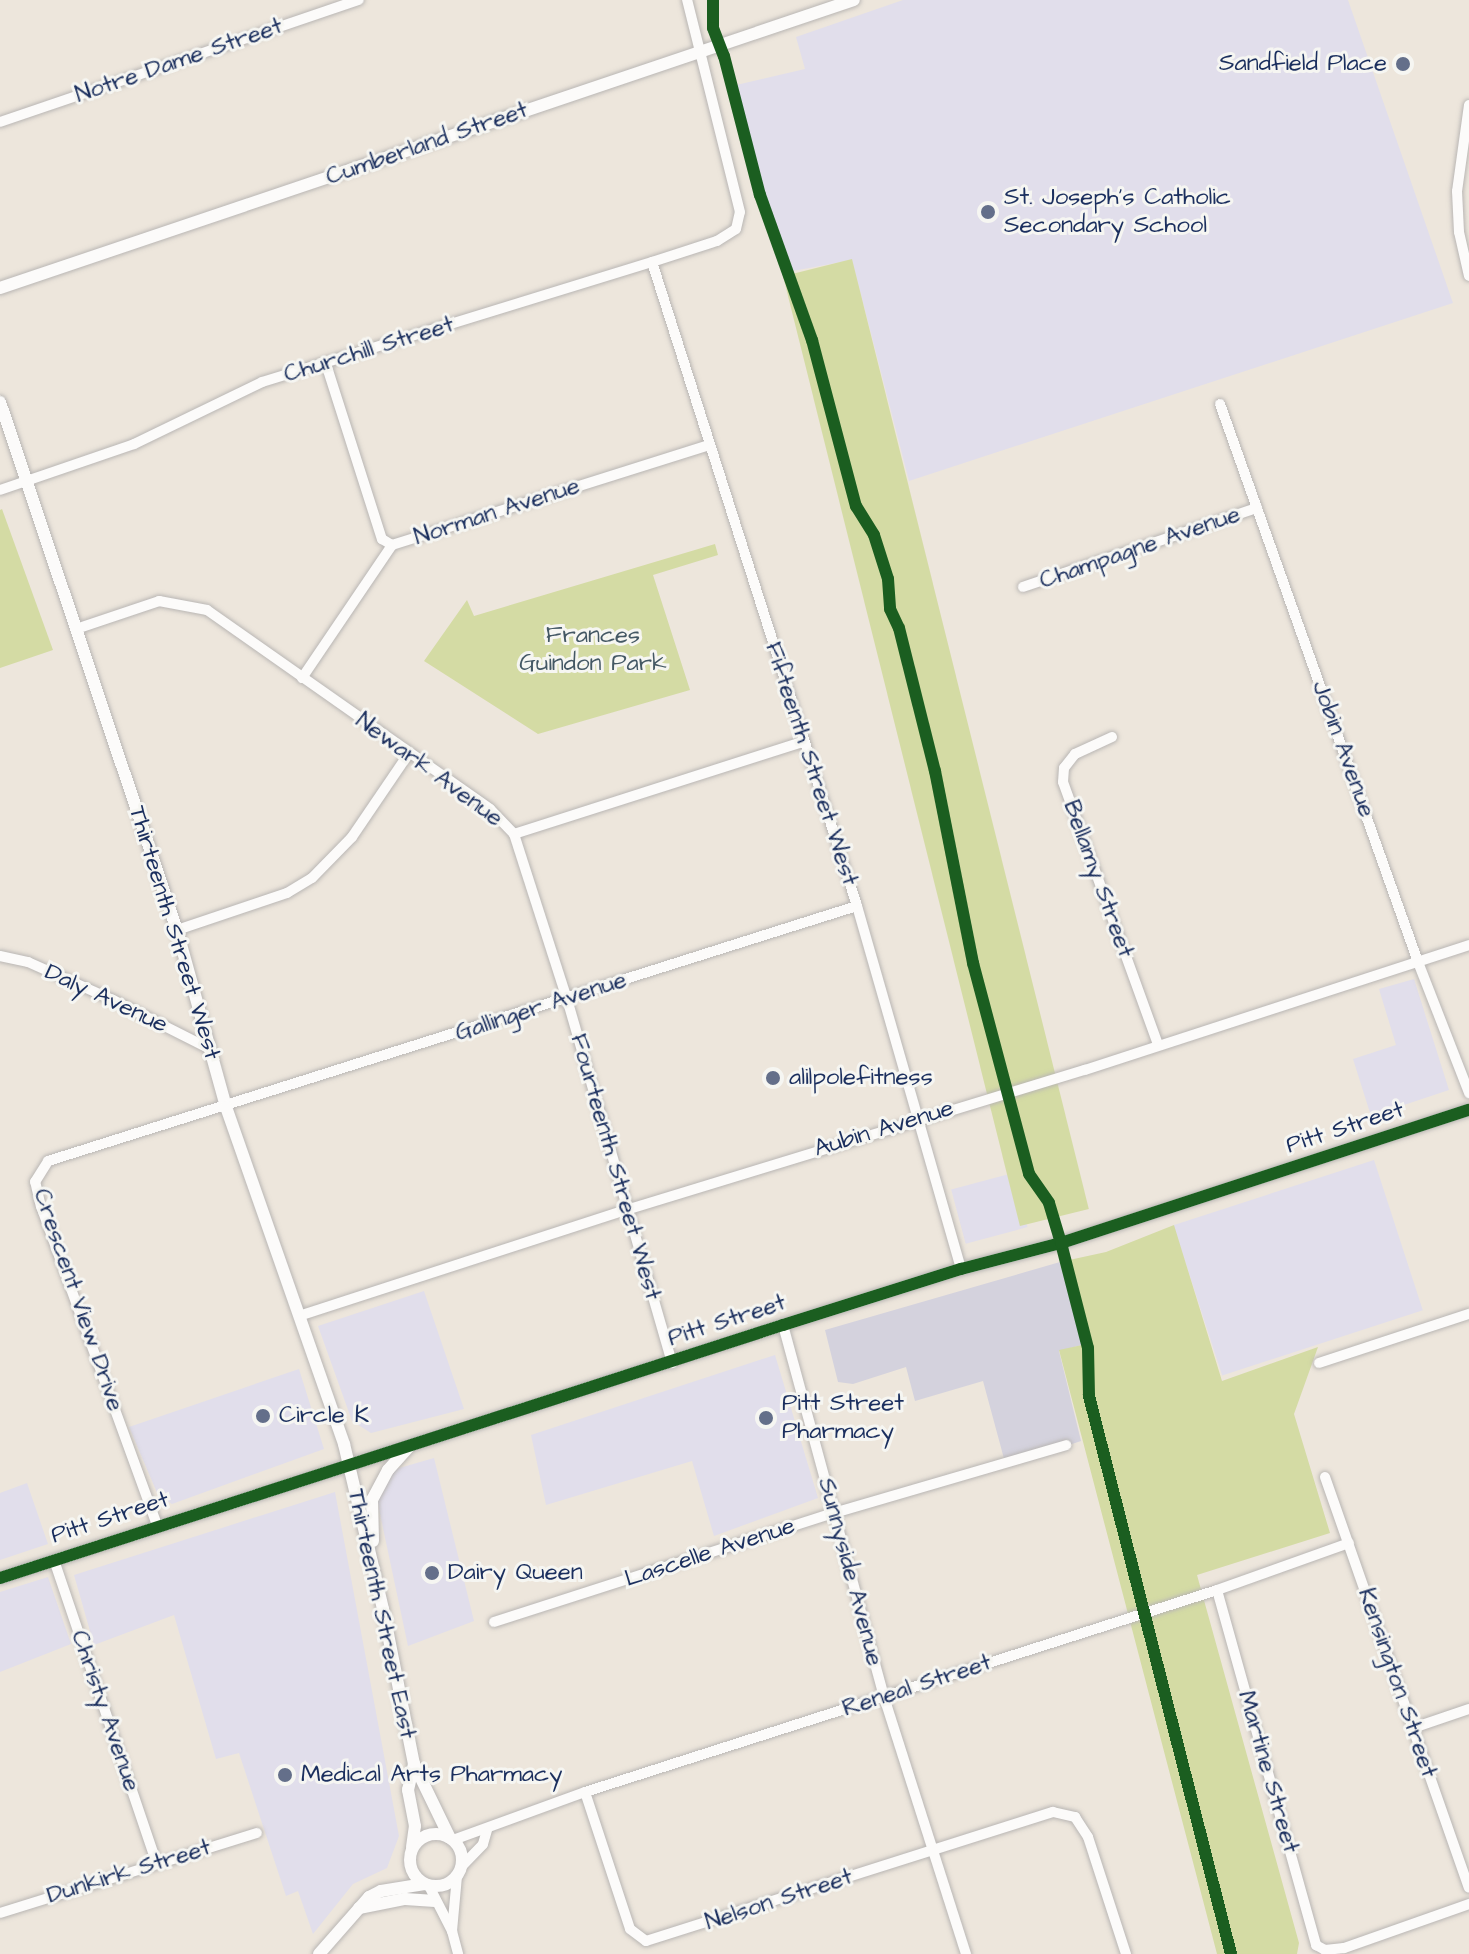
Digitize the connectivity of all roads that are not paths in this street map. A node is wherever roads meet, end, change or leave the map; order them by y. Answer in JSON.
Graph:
{"nodes":[{"id":1,"x":359,"y":0,"type":"edge"},
{"id":2,"x":687,"y":0,"type":"edge"},
{"id":3,"x":854,"y":0,"type":"edge"},
{"id":4,"x":701,"y":52,"type":"junction"},
{"id":5,"x":1469,"y":105,"type":"edge"},
{"id":6,"x":0,"y":122,"type":"edge"},
{"id":7,"x":652,"y":262,"type":"junction"},
{"id":8,"x":1469,"y":276,"type":"edge"},
{"id":9,"x":0,"y":288,"type":"edge"},
{"id":10,"x":326,"y":364,"type":"junction"},
{"id":11,"x":0,"y":402,"type":"edge"},
{"id":12,"x":1220,"y":404,"type":"dead end"},
{"id":13,"x":710,"y":445,"type":"junction"},
{"id":14,"x":26,"y":480,"type":"junction"},
{"id":15,"x":0,"y":490,"type":"edge"},
{"id":16,"x":1257,"y":508,"type":"junction"},
{"id":17,"x":392,"y":545,"type":"junction"},
{"id":18,"x":1023,"y":587,"type":"dead end"},
{"id":19,"x":76,"y":629,"type":"junction"},
{"id":20,"x":302,"y":678,"type":"junction"},
{"id":21,"x":1112,"y":737,"type":"dead end"},
{"id":22,"x":803,"y":742,"type":"junction"},
{"id":23,"x":409,"y":753,"type":"junction"},
{"id":24,"x":514,"y":834,"type":"junction"},
{"id":25,"x":857,"y":906,"type":"junction"},
{"id":26,"x":177,"y":930,"type":"junction"},
{"id":27,"x":1469,"y":945,"type":"edge"},
{"id":28,"x":0,"y":956,"type":"edge"},
{"id":29,"x":1418,"y":962,"type":"junction"},
{"id":30,"x":567,"y":999,"type":"junction"},
{"id":31,"x":1158,"y":1044,"type":"junction"},
{"id":32,"x":210,"y":1049,"type":"junction"},
{"id":33,"x":1469,"y":1093,"type":"edge"},
{"id":34,"x":226,"y":1107,"type":"junction"},
{"id":35,"x":1469,"y":1110,"type":"edge"},
{"id":36,"x":915,"y":1119,"type":"junction"},
{"id":37,"x":626,"y":1210,"type":"junction"},
{"id":38,"x":961,"y":1269,"type":"junction"},
{"id":39,"x":1469,"y":1314,"type":"edge"},
{"id":40,"x":299,"y":1316,"type":"junction"},
{"id":41,"x":783,"y":1325,"type":"junction"},
{"id":42,"x":672,"y":1363,"type":"junction"},
{"id":43,"x":1319,"y":1363,"type":"dead end"},
{"id":44,"x":1066,"y":1445,"type":"dead end"},
{"id":45,"x":408,"y":1448,"type":"junction"},
{"id":46,"x":349,"y":1464,"type":"junction"},
{"id":47,"x":1325,"y":1477,"type":"dead end"},
{"id":48,"x":834,"y":1513,"type":"junction"},
{"id":49,"x":157,"y":1525,"type":"junction"},
{"id":50,"x":1349,"y":1543,"type":"junction"},
{"id":51,"x":54,"y":1560,"type":"junction"},
{"id":52,"x":373,"y":1565,"type":"junction"},
{"id":53,"x":0,"y":1578,"type":"edge"},
{"id":54,"x":1217,"y":1590,"type":"junction"},
{"id":55,"x":494,"y":1622,"type":"dead end"},
{"id":56,"x":884,"y":1697,"type":"junction"},
{"id":57,"x":1469,"y":1709,"type":"edge"},
{"id":58,"x":1413,"y":1728,"type":"junction"},
{"id":59,"x":414,"y":1764,"type":"junction"},
{"id":60,"x":585,"y":1792,"type":"junction"},
{"id":61,"x":487,"y":1830,"type":"junction"},
{"id":62,"x":257,"y":1833,"type":"dead end"},
{"id":63,"x":451,"y":1839,"type":"junction"},
{"id":64,"x":412,"y":1849,"type":"junction"},
{"id":65,"x":932,"y":1851,"type":"junction"},
{"id":66,"x":156,"y":1862,"type":"junction"},
{"id":67,"x":459,"y":1871,"type":"junction"},
{"id":68,"x":427,"y":1885,"type":"junction"},
{"id":69,"x":1469,"y":1888,"type":"edge"},
{"id":70,"x":435,"y":1901,"type":"junction"},
{"id":71,"x":1469,"y":1904,"type":"edge"},
{"id":72,"x":359,"y":1908,"type":"junction"},
{"id":73,"x":0,"y":1913,"type":"edge"},
{"id":74,"x":452,"y":1931,"type":"junction"},
{"id":75,"x":319,"y":1954,"type":"edge"},
{"id":76,"x":458,"y":1954,"type":"edge"},
{"id":77,"x":966,"y":1954,"type":"edge"},
{"id":78,"x":1126,"y":1954,"type":"edge"}],
"edges":[{"from":1,"to":6,"type":"street","name":"Notre Dame Street"},
{"from":2,"to":4,"type":"street"},
{"from":3,"to":4,"type":"street","name":"Cumberland Street"},
{"from":4,"to":7,"type":"street","name":"Churchill Street"},
{"from":4,"to":9,"type":"street","name":"Cumberland Street"},
{"from":5,"to":8,"type":"street"},
{"from":7,"to":10,"type":"street","name":"Churchill Street"},
{"from":7,"to":13,"type":"street","name":"Fifteenth Street West"},
{"from":10,"to":14,"type":"street","name":"Churchill Street"},
{"from":10,"to":17,"type":"street"},
{"from":11,"to":14,"type":"street","name":"Thirteenth Street West"},
{"from":12,"to":16,"type":"street","name":"Jobin Avenue"},
{"from":13,"to":17,"type":"street","name":"Norman Avenue"},
{"from":13,"to":22,"type":"street","name":"Fifteenth Street West"},
{"from":14,"to":15,"type":"street","name":"Churchill Street"},
{"from":14,"to":19,"type":"street","name":"Thirteenth Street West"},
{"from":16,"to":18,"type":"street","name":"Champagne Avenue"},
{"from":16,"to":29,"type":"street","name":"Jobin Avenue"},
{"from":17,"to":20,"type":"street","name":"Norman Avenue"},
{"from":19,"to":20,"type":"street","name":"Newark Avenue"},
{"from":19,"to":26,"type":"street","name":"Thirteenth Street West"},
{"from":20,"to":23,"type":"street","name":"Newark Avenue"},
{"from":21,"to":31,"type":"street","name":"Bellamy Street"},
{"from":22,"to":24,"type":"street","name":"Newark Avenue"},
{"from":22,"to":25,"type":"street","name":"Fifteenth Street West"},
{"from":23,"to":24,"type":"street","name":"Newark Avenue"},
{"from":23,"to":26,"type":"street"},
{"from":24,"to":30,"type":"street","name":"Fourteenth Street West"},
{"from":25,"to":30,"type":"street","name":"Gallinger Avenue"},
{"from":25,"to":36,"type":"street","name":"Fifteenth Street West"},
{"from":26,"to":32,"type":"street","name":"Thirteenth Street West"},
{"from":27,"to":29,"type":"street","name":"Aubin Avenue"},
{"from":28,"to":32,"type":"street","name":"Daly Avenue"},
{"from":29,"to":31,"type":"street","name":"Aubin Avenue"},
{"from":29,"to":33,"type":"street","name":"Jobin Avenue"},
{"from":30,"to":34,"type":"street","name":"Gallinger Avenue"},
{"from":30,"to":37,"type":"street","name":"Fourteenth Street West"},
{"from":31,"to":36,"type":"street","name":"Aubin Avenue"},
{"from":32,"to":34,"type":"street","name":"Thirteenth Street West"},
{"from":34,"to":40,"type":"street","name":"Thirteenth Street West"},
{"from":34,"to":49,"type":"street","name":"Crescent View Drive"},
{"from":35,"to":38,"type":"street","name":"Pitt Street"},
{"from":36,"to":37,"type":"street","name":"Aubin Avenue"},
{"from":36,"to":38,"type":"street","name":"Fifteenth Street West"},
{"from":37,"to":40,"type":"street","name":"Aubin Avenue"},
{"from":37,"to":42,"type":"street","name":"Fourteenth Street West"},
{"from":38,"to":41,"type":"street","name":"Pitt Street"},
{"from":39,"to":43,"type":"street"},
{"from":40,"to":46,"type":"street","name":"Thirteenth Street West"},
{"from":41,"to":42,"type":"street","name":"Pitt Street"},
{"from":41,"to":48,"type":"street","name":"Sunnyside Avenue"},
{"from":42,"to":45,"type":"street","name":"Pitt Street"},
{"from":44,"to":48,"type":"street","name":"Lascelle Avenue"},
{"from":45,"to":46,"type":"street","name":"Pitt Street"},
{"from":45,"to":52,"type":"street"},
{"from":46,"to":49,"type":"street","name":"Pitt Street"},
{"from":46,"to":52,"type":"street","name":"Thirteenth Street East"},
{"from":47,"to":50,"type":"street","name":"Kensington Street"},
{"from":48,"to":55,"type":"street","name":"Lascelle Avenue"},
{"from":48,"to":56,"type":"street","name":"Sunnyside Avenue"},
{"from":49,"to":51,"type":"street","name":"Pitt Street"},
{"from":50,"to":54,"type":"street","name":"Reneal Street"},
{"from":50,"to":58,"type":"street","name":"Kensington Street"},
{"from":51,"to":53,"type":"street","name":"Pitt Street"},
{"from":51,"to":66,"type":"street","name":"Christy Avenue"},
{"from":52,"to":59,"type":"street","name":"Thirteenth Street East"},
{"from":54,"to":56,"type":"street","name":"Reneal Street"},
{"from":54,"to":71,"type":"street","name":"Martine Street"},
{"from":56,"to":60,"type":"street","name":"Reneal Street"},
{"from":56,"to":65,"type":"street","name":"Sunnyside Avenue"},
{"from":57,"to":58,"type":"street"},
{"from":58,"to":69,"type":"street","name":"Kensington Street"},
{"from":59,"to":63,"type":"street","name":"Thirteenth Street East"},
{"from":59,"to":64,"type":"street","name":"Thirteenth Street East"},
{"from":60,"to":61,"type":"street","name":"Reneal Street"},
{"from":60,"to":65,"type":"street","name":"Nelson Street"},
{"from":61,"to":63,"type":"street","name":"Reneal Street"},
{"from":61,"to":67,"type":"street"},
{"from":62,"to":66,"type":"street","name":"Dunkirk Street"},
{"from":63,"to":64,"type":"street"},
{"from":63,"to":67,"type":"street"},
{"from":64,"to":68,"type":"street"},
{"from":65,"to":77,"type":"street","name":"Sunnyside Avenue"},
{"from":65,"to":78,"type":"street"},
{"from":66,"to":73,"type":"street","name":"Dunkirk Street"},
{"from":67,"to":68,"type":"street"},
{"from":67,"to":74,"type":"street"},
{"from":68,"to":70,"type":"street"},
{"from":68,"to":72,"type":"street"},
{"from":70,"to":72,"type":"street"},
{"from":70,"to":74,"type":"street"},
{"from":72,"to":75,"type":"street"},
{"from":74,"to":76,"type":"street"}]}
